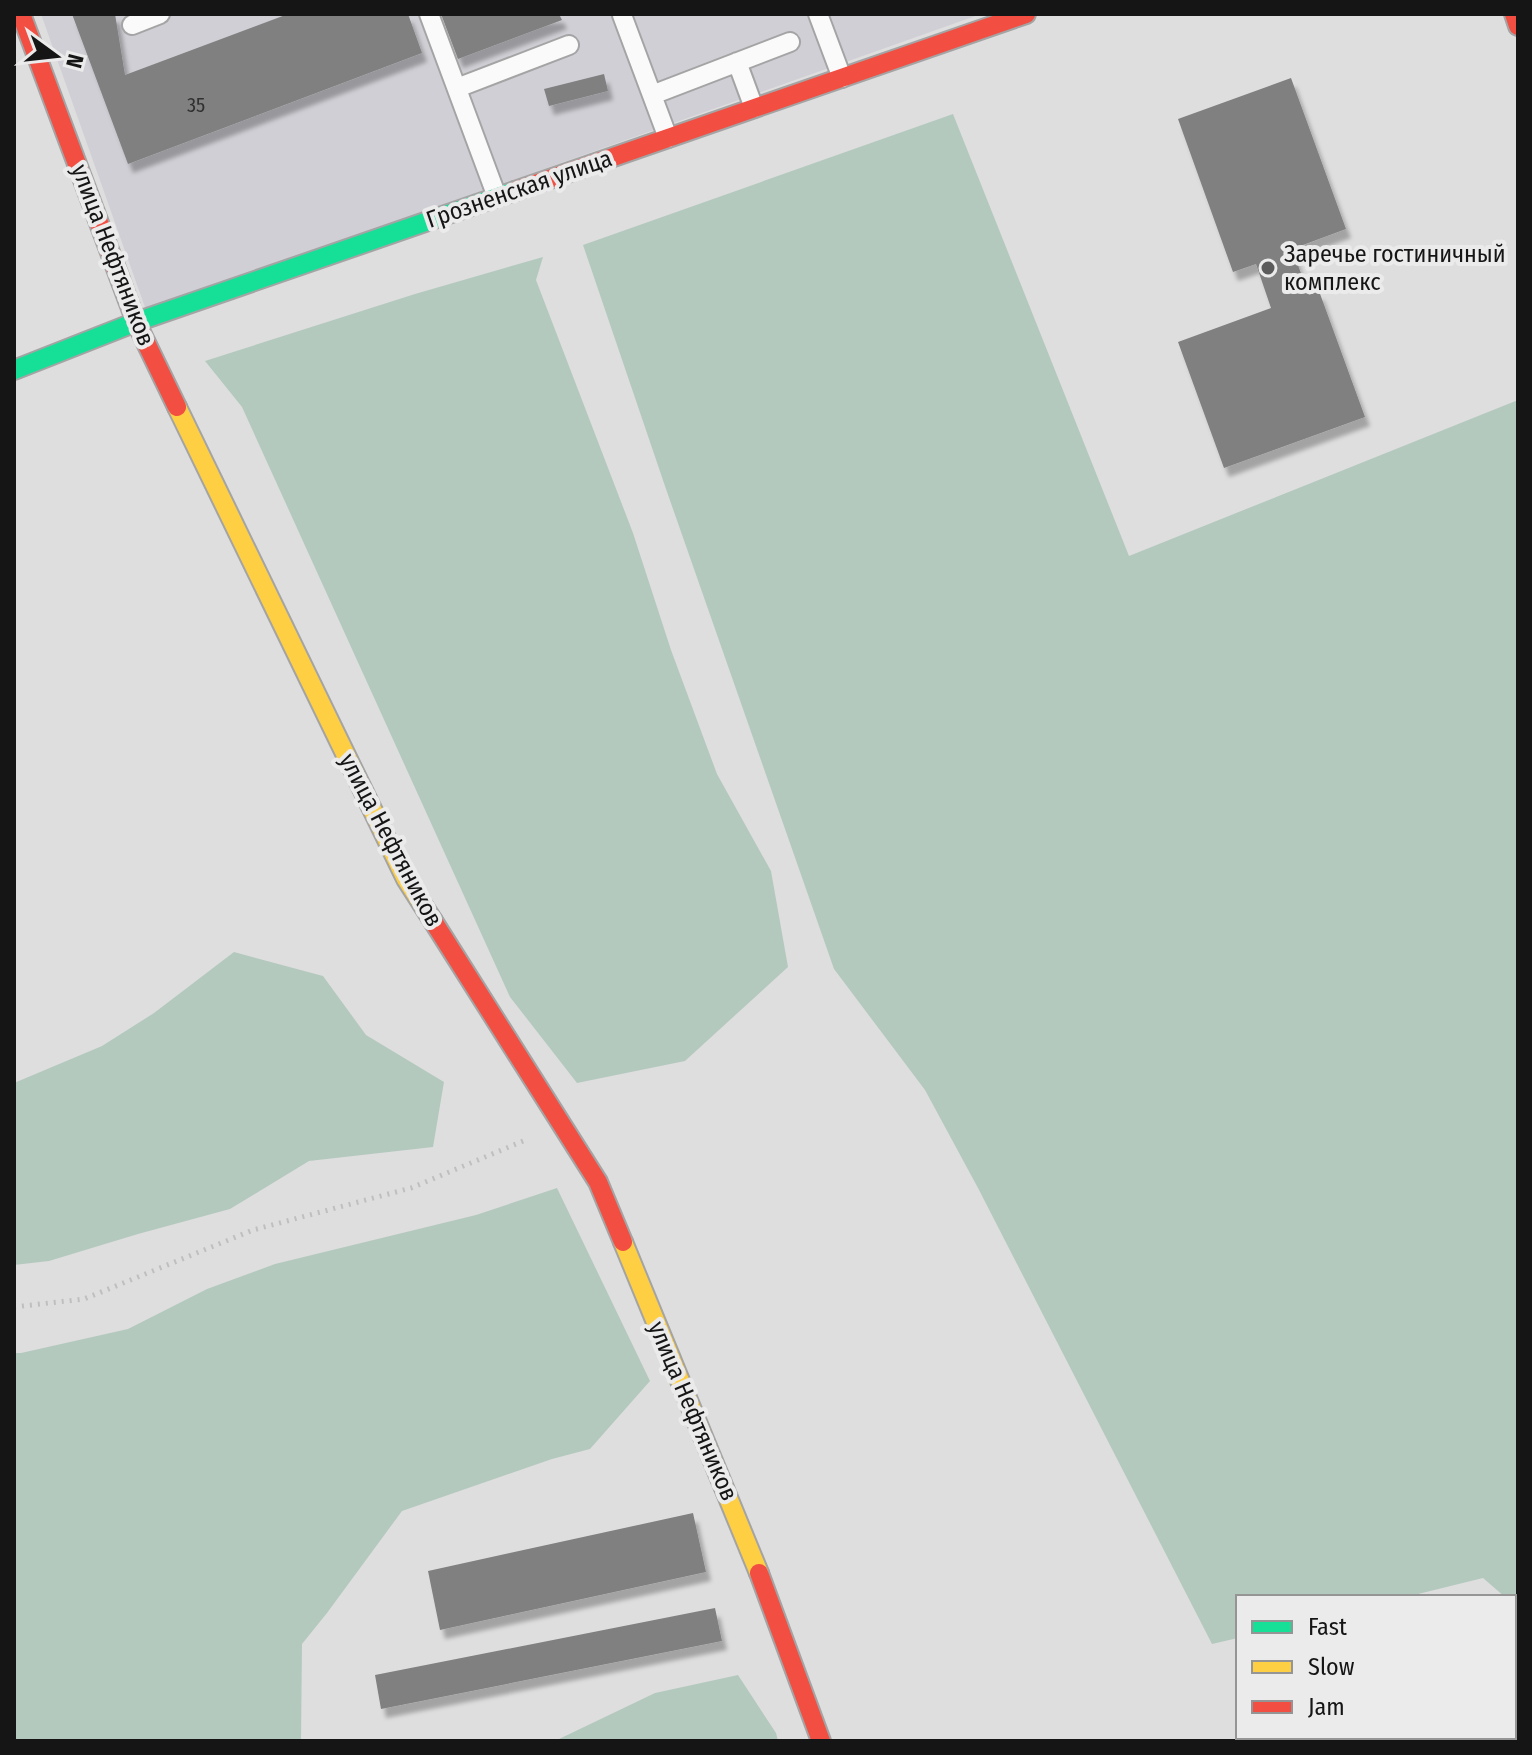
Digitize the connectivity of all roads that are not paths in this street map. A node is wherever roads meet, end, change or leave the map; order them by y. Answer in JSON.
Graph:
{"nodes":[{"id":1,"x":21,"y":14,"type":"edge"},
{"id":2,"x":160,"y":14,"type":"edge"},
{"id":3,"x":429,"y":14,"type":"edge"},
{"id":4,"x":818,"y":14,"type":"edge"},
{"id":5,"x":1026,"y":14,"type":"edge"},
{"id":6,"x":1514,"y":14,"type":"edge"},
{"id":7,"x":622,"y":15,"type":"edge"},
{"id":8,"x":132,"y":25,"type":"dead end"},
{"id":9,"x":1518,"y":26,"type":"edge"},
{"id":10,"x":790,"y":42,"type":"dead end"},
{"id":11,"x":569,"y":45,"type":"dead end"},
{"id":12,"x":737,"y":62,"type":"junction"},
{"id":13,"x":842,"y":78,"type":"junction"},
{"id":14,"x":457,"y":88,"type":"junction"},
{"id":15,"x":652,"y":95,"type":"junction"},
{"id":16,"x":754,"y":108,"type":"junction"},
{"id":17,"x":668,"y":138,"type":"junction"},
{"id":18,"x":497,"y":197,"type":"junction"},
{"id":19,"x":136,"y":322,"type":"junction"},
{"id":20,"x":14,"y":370,"type":"edge"},
{"id":21,"x":821,"y":1741,"type":"edge"}],
"edges":[{"from":1,"to":19,"type":"street","name":"улица Нефтяников"},
{"from":2,"to":8,"type":"lane"},
{"from":3,"to":14,"type":"lane"},
{"from":4,"to":13,"type":"lane"},
{"from":5,"to":13,"type":"street","name":"Грозненская улица"},
{"from":6,"to":9,"type":"street"},
{"from":7,"to":15,"type":"lane"},
{"from":10,"to":12,"type":"lane"},
{"from":11,"to":14,"type":"lane"},
{"from":12,"to":15,"type":"lane"},
{"from":12,"to":16,"type":"lane"},
{"from":13,"to":16,"type":"street","name":"Грозненская улица"},
{"from":14,"to":18,"type":"lane"},
{"from":15,"to":17,"type":"lane"},
{"from":16,"to":17,"type":"street","name":"Грозненская улица"},
{"from":17,"to":18,"type":"street","name":"Грозненская улица"},
{"from":18,"to":19,"type":"street","name":"Грозненская улица"},
{"from":19,"to":20,"type":"street","name":"Грозненская улица"},
{"from":19,"to":21,"type":"street","name":"улица Нефтяников"}]}
